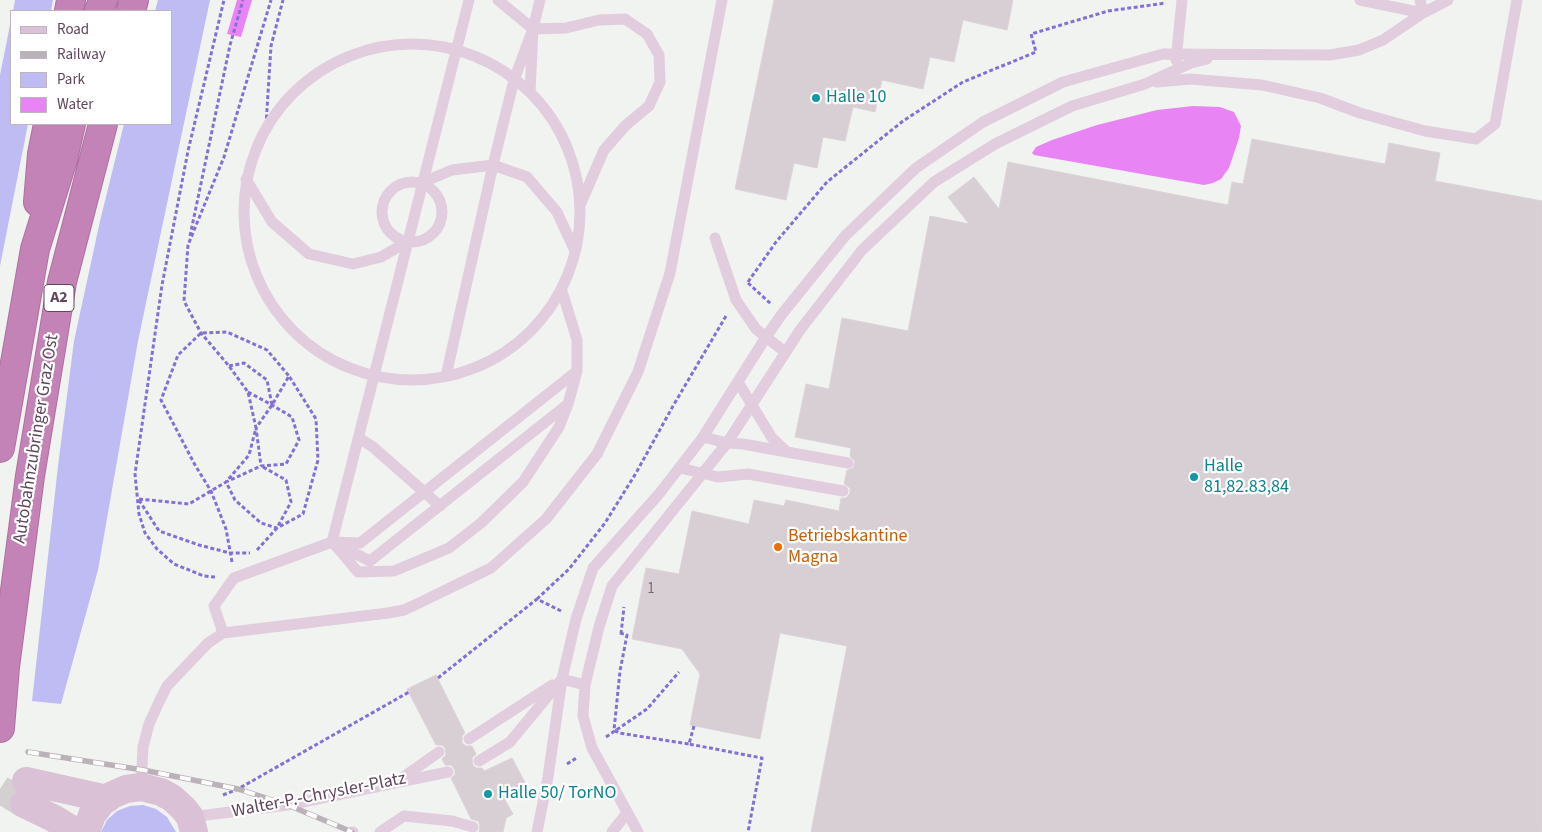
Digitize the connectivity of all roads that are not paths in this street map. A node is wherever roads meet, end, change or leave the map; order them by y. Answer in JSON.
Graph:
{"nodes":[{"id":1,"x":469,"y":0,"type":"edge"},
{"id":2,"x":498,"y":0,"type":"edge"},
{"id":3,"x":540,"y":0,"type":"edge"},
{"id":4,"x":722,"y":0,"type":"edge"},
{"id":5,"x":1360,"y":0,"type":"edge"},
{"id":6,"x":1420,"y":0,"type":"edge"},
{"id":7,"x":1448,"y":0,"type":"edge"},
{"id":8,"x":1517,"y":0,"type":"edge"},
{"id":9,"x":1182,"y":1,"type":"edge"},
{"id":10,"x":1423,"y":13,"type":"junction"},
{"id":11,"x":533,"y":29,"type":"junction"},
{"id":12,"x":456,"y":49,"type":"junction"},
{"id":13,"x":1177,"y":54,"type":"junction"},
{"id":14,"x":1220,"y":55,"type":"junction"},
{"id":15,"x":1176,"y":70,"type":"junction"},
{"id":16,"x":514,"y":80,"type":"junction"},
{"id":17,"x":1145,"y":84,"type":"junction"},
{"id":18,"x":530,"y":92,"type":"junction"},
{"id":19,"x":48,"y":125,"type":"edge"},
{"id":20,"x":71,"y":125,"type":"edge"},
{"id":21,"x":103,"y":125,"type":"edge"},
{"id":22,"x":493,"y":165,"type":"junction"},
{"id":23,"x":246,"y":180,"type":"junction"},
{"id":24,"x":421,"y":183,"type":"junction"},
{"id":25,"x":580,"y":203,"type":"junction"},
{"id":26,"x":715,"y":238,"type":"dead end"},
{"id":27,"x":407,"y":242,"type":"junction"},
{"id":28,"x":35,"y":248,"type":"junction"},
{"id":29,"x":576,"y":252,"type":"junction"},
{"id":30,"x":562,"y":291,"type":"junction"},
{"id":31,"x":766,"y":337,"type":"junction"},
{"id":32,"x":785,"y":352,"type":"junction"},
{"id":33,"x":577,"y":371,"type":"junction"},
{"id":34,"x":446,"y":376,"type":"junction"},
{"id":35,"x":374,"y":377,"type":"junction"},
{"id":36,"x":738,"y":382,"type":"junction"},
{"id":37,"x":752,"y":403,"type":"junction"},
{"id":38,"x":568,"y":404,"type":"junction"},
{"id":39,"x":703,"y":437,"type":"junction"},
{"id":40,"x":358,"y":438,"type":"junction"},
{"id":41,"x":727,"y":443,"type":"junction"},
{"id":42,"x":0,"y":448,"type":"edge"},
{"id":43,"x":787,"y":452,"type":"junction"},
{"id":44,"x":848,"y":463,"type":"dead end"},
{"id":45,"x":680,"y":468,"type":"junction"},
{"id":46,"x":702,"y":474,"type":"junction"},
{"id":47,"x":843,"y":491,"type":"dead end"},
{"id":48,"x":425,"y":492,"type":"junction"},
{"id":49,"x":440,"y":506,"type":"junction"},
{"id":50,"x":332,"y":542,"type":"junction"},
{"id":51,"x":223,"y":632,"type":"junction"},
{"id":52,"x":562,"y":679,"type":"junction"},
{"id":53,"x":585,"y":685,"type":"junction"},
{"id":54,"x":0,"y":728,"type":"edge"},
{"id":55,"x":468,"y":739,"type":"dead end"},
{"id":56,"x":439,"y":752,"type":"dead end"},
{"id":57,"x":479,"y":761,"type":"dead end"},
{"id":58,"x":448,"y":772,"type":"dead end"},
{"id":59,"x":398,"y":781,"type":"junction"},
{"id":60,"x":141,"y":787,"type":"junction"},
{"id":61,"x":107,"y":799,"type":"junction"},
{"id":62,"x":627,"y":813,"type":"junction"},
{"id":63,"x":190,"y":819,"type":"edge"},
{"id":64,"x":473,"y":827,"type":"dead end"},
{"id":65,"x":76,"y":832,"type":"edge"},
{"id":66,"x":86,"y":832,"type":"edge"},
{"id":67,"x":380,"y":832,"type":"edge"},
{"id":68,"x":537,"y":832,"type":"edge"},
{"id":69,"x":612,"y":832,"type":"edge"},
{"id":70,"x":638,"y":832,"type":"edge"}],
"edges":[{"from":1,"to":12,"type":"lane"},
{"from":2,"to":11,"type":"lane"},
{"from":3,"to":11,"type":"lane"},
{"from":4,"to":51,"type":"lane"},
{"from":5,"to":10,"type":"lane"},
{"from":6,"to":10,"type":"lane"},
{"from":7,"to":10,"type":"lane"},
{"from":8,"to":17,"type":"lane"},
{"from":9,"to":13,"type":"lane"},
{"from":10,"to":14,"type":"lane"},
{"from":11,"to":16,"type":"lane"},
{"from":11,"to":18,"type":"lane"},
{"from":11,"to":25,"type":"lane"},
{"from":12,"to":16,"type":"lane"},
{"from":12,"to":23,"type":"lane"},
{"from":12,"to":24,"type":"lane"},
{"from":13,"to":14,"type":"lane"},
{"from":13,"to":15,"type":"lane"},
{"from":13,"to":31,"type":"lane"},
{"from":14,"to":15,"type":"lane"},
{"from":15,"to":17,"type":"lane"},
{"from":16,"to":18,"type":"lane"},
{"from":16,"to":22,"type":"lane"},
{"from":17,"to":32,"type":"lane"},
{"from":18,"to":25,"type":"lane"},
{"from":19,"to":28,"type":"highway"},
{"from":20,"to":28,"type":"highway","name":"Autobahnzubringer Graz Ost","number":"A2"},
{"from":21,"to":54,"type":"highway","name":"Autobahnzubringer Graz Ost","number":"A2"},
{"from":22,"to":24,"type":"lane"},
{"from":22,"to":29,"type":"lane"},
{"from":22,"to":34,"type":"lane"},
{"from":23,"to":27,"type":"lane"},
{"from":23,"to":35,"type":"lane"},
{"from":24,"to":27,"type":"lane"},
{"from":24,"to":27,"type":"lane"},
{"from":24,"to":27,"type":"lane"},
{"from":25,"to":29,"type":"lane"},
{"from":26,"to":31,"type":"lane"},
{"from":27,"to":35,"type":"lane"},
{"from":28,"to":42,"type":"highway","name":"Autobahnzubringer Graz Ost","number":"A2"},
{"from":29,"to":30,"type":"lane"},
{"from":30,"to":33,"type":"lane"},
{"from":30,"to":34,"type":"lane"},
{"from":31,"to":32,"type":"lane"},
{"from":31,"to":36,"type":"lane"},
{"from":32,"to":37,"type":"lane"},
{"from":33,"to":38,"type":"lane"},
{"from":33,"to":48,"type":"lane"},
{"from":34,"to":35,"type":"lane"},
{"from":35,"to":40,"type":"lane"},
{"from":36,"to":37,"type":"lane"},
{"from":36,"to":39,"type":"lane"},
{"from":37,"to":41,"type":"lane"},
{"from":37,"to":43,"type":"lane"},
{"from":38,"to":49,"type":"lane"},
{"from":38,"to":50,"type":"lane"},
{"from":39,"to":41,"type":"lane"},
{"from":39,"to":45,"type":"lane"},
{"from":40,"to":48,"type":"lane"},
{"from":40,"to":50,"type":"lane"},
{"from":41,"to":43,"type":"lane"},
{"from":41,"to":46,"type":"lane"},
{"from":43,"to":44,"type":"lane"},
{"from":45,"to":46,"type":"lane"},
{"from":45,"to":52,"type":"lane"},
{"from":46,"to":47,"type":"lane"},
{"from":46,"to":53,"type":"lane"},
{"from":48,"to":49,"type":"lane"},
{"from":48,"to":50,"type":"lane"},
{"from":49,"to":50,"type":"lane"},
{"from":50,"to":51,"type":"lane"},
{"from":51,"to":60,"type":"lane"},
{"from":52,"to":53,"type":"lane"},
{"from":52,"to":55,"type":"lane"},
{"from":52,"to":57,"type":"lane"},
{"from":52,"to":68,"type":"lane"},
{"from":53,"to":62,"type":"lane"},
{"from":56,"to":59,"type":"lane"},
{"from":58,"to":59,"type":"lane","name":"Walter-P.-Chrysler-Platz"},
{"from":59,"to":63,"type":"lane","name":"Walter-P.-Chrysler-Platz"},
{"from":60,"to":61,"type":"main road"},
{"from":60,"to":63,"type":"main road"},
{"from":61,"to":65,"type":"main road"},
{"from":61,"to":66,"type":"main road"},
{"from":62,"to":69,"type":"lane"},
{"from":62,"to":70,"type":"lane"},
{"from":64,"to":67,"type":"lane"}]}
